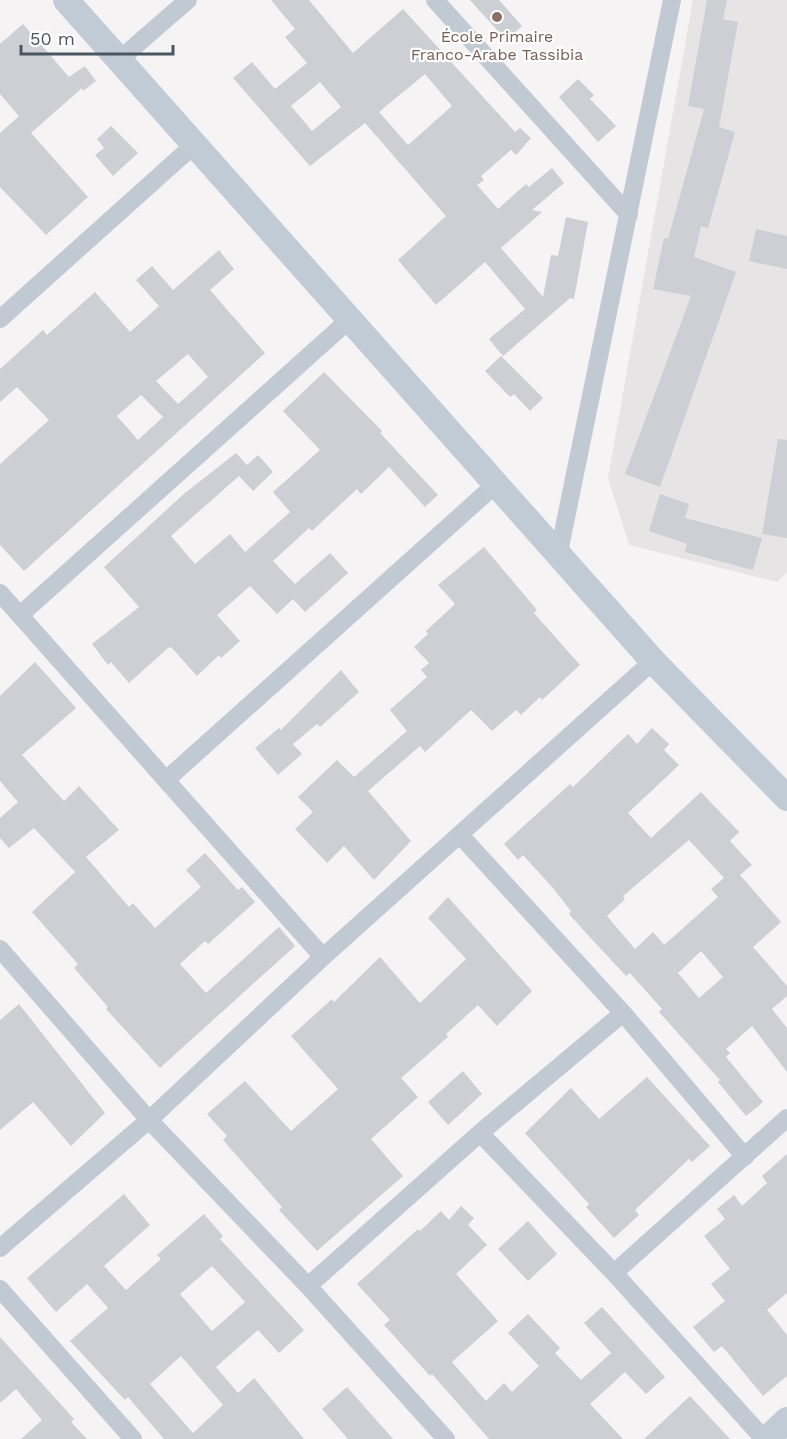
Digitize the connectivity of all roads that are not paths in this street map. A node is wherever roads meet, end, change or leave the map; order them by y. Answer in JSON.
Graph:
{"nodes":[{"id":1,"x":66,"y":0,"type":"edge"},
{"id":2,"x":188,"y":0,"type":"edge"},
{"id":3,"x":435,"y":0,"type":"edge"},
{"id":4,"x":672,"y":0,"type":"edge"},
{"id":5,"x":118,"y":60,"type":"junction"},
{"id":6,"x":195,"y":144,"type":"junction"},
{"id":7,"x":629,"y":214,"type":"junction"},
{"id":8,"x":0,"y":319,"type":"edge"},
{"id":9,"x":350,"y":319,"type":"junction"},
{"id":10,"x":496,"y":484,"type":"junction"},
{"id":11,"x":559,"y":552,"type":"junction"},
{"id":12,"x":0,"y":593,"type":"edge"},
{"id":13,"x":20,"y":615,"type":"junction"},
{"id":14,"x":653,"y":661,"type":"junction"},
{"id":15,"x":166,"y":780,"type":"junction"},
{"id":16,"x":787,"y":798,"type":"edge"},
{"id":17,"x":460,"y":835,"type":"junction"},
{"id":18,"x":0,"y":949,"type":"edge"},
{"id":19,"x":323,"y":957,"type":"junction"},
{"id":20,"x":623,"y":1013,"type":"junction"},
{"id":21,"x":787,"y":1118,"type":"edge"},
{"id":22,"x":149,"y":1120,"type":"junction"},
{"id":23,"x":480,"y":1133,"type":"junction"},
{"id":24,"x":745,"y":1157,"type":"junction"},
{"id":25,"x":0,"y":1248,"type":"edge"},
{"id":26,"x":614,"y":1273,"type":"junction"},
{"id":27,"x":308,"y":1286,"type":"junction"},
{"id":28,"x":0,"y":1289,"type":"edge"},
{"id":29,"x":787,"y":1420,"type":"edge"},
{"id":30,"x":133,"y":1439,"type":"edge"},
{"id":31,"x":446,"y":1439,"type":"edge"},
{"id":32,"x":765,"y":1439,"type":"edge"}],
"edges":[{"from":1,"to":5,"type":"street"},
{"from":2,"to":5,"type":"street"},
{"from":3,"to":7,"type":"street"},
{"from":4,"to":7,"type":"street"},
{"from":5,"to":6,"type":"street"},
{"from":6,"to":8,"type":"street"},
{"from":6,"to":9,"type":"street"},
{"from":7,"to":11,"type":"street"},
{"from":9,"to":10,"type":"street"},
{"from":9,"to":13,"type":"street"},
{"from":10,"to":11,"type":"street"},
{"from":10,"to":15,"type":"street"},
{"from":11,"to":14,"type":"street"},
{"from":12,"to":13,"type":"street"},
{"from":13,"to":15,"type":"street"},
{"from":14,"to":16,"type":"street"},
{"from":14,"to":17,"type":"street"},
{"from":15,"to":19,"type":"street"},
{"from":17,"to":19,"type":"street"},
{"from":17,"to":20,"type":"street"},
{"from":18,"to":22,"type":"street"},
{"from":19,"to":22,"type":"street"},
{"from":20,"to":23,"type":"street"},
{"from":20,"to":24,"type":"street"},
{"from":21,"to":24,"type":"street"},
{"from":22,"to":25,"type":"street"},
{"from":22,"to":27,"type":"street"},
{"from":23,"to":26,"type":"street"},
{"from":23,"to":27,"type":"street"},
{"from":24,"to":26,"type":"street"},
{"from":26,"to":32,"type":"street"},
{"from":27,"to":31,"type":"street"},
{"from":28,"to":30,"type":"street"},
{"from":29,"to":32,"type":"street"}]}
